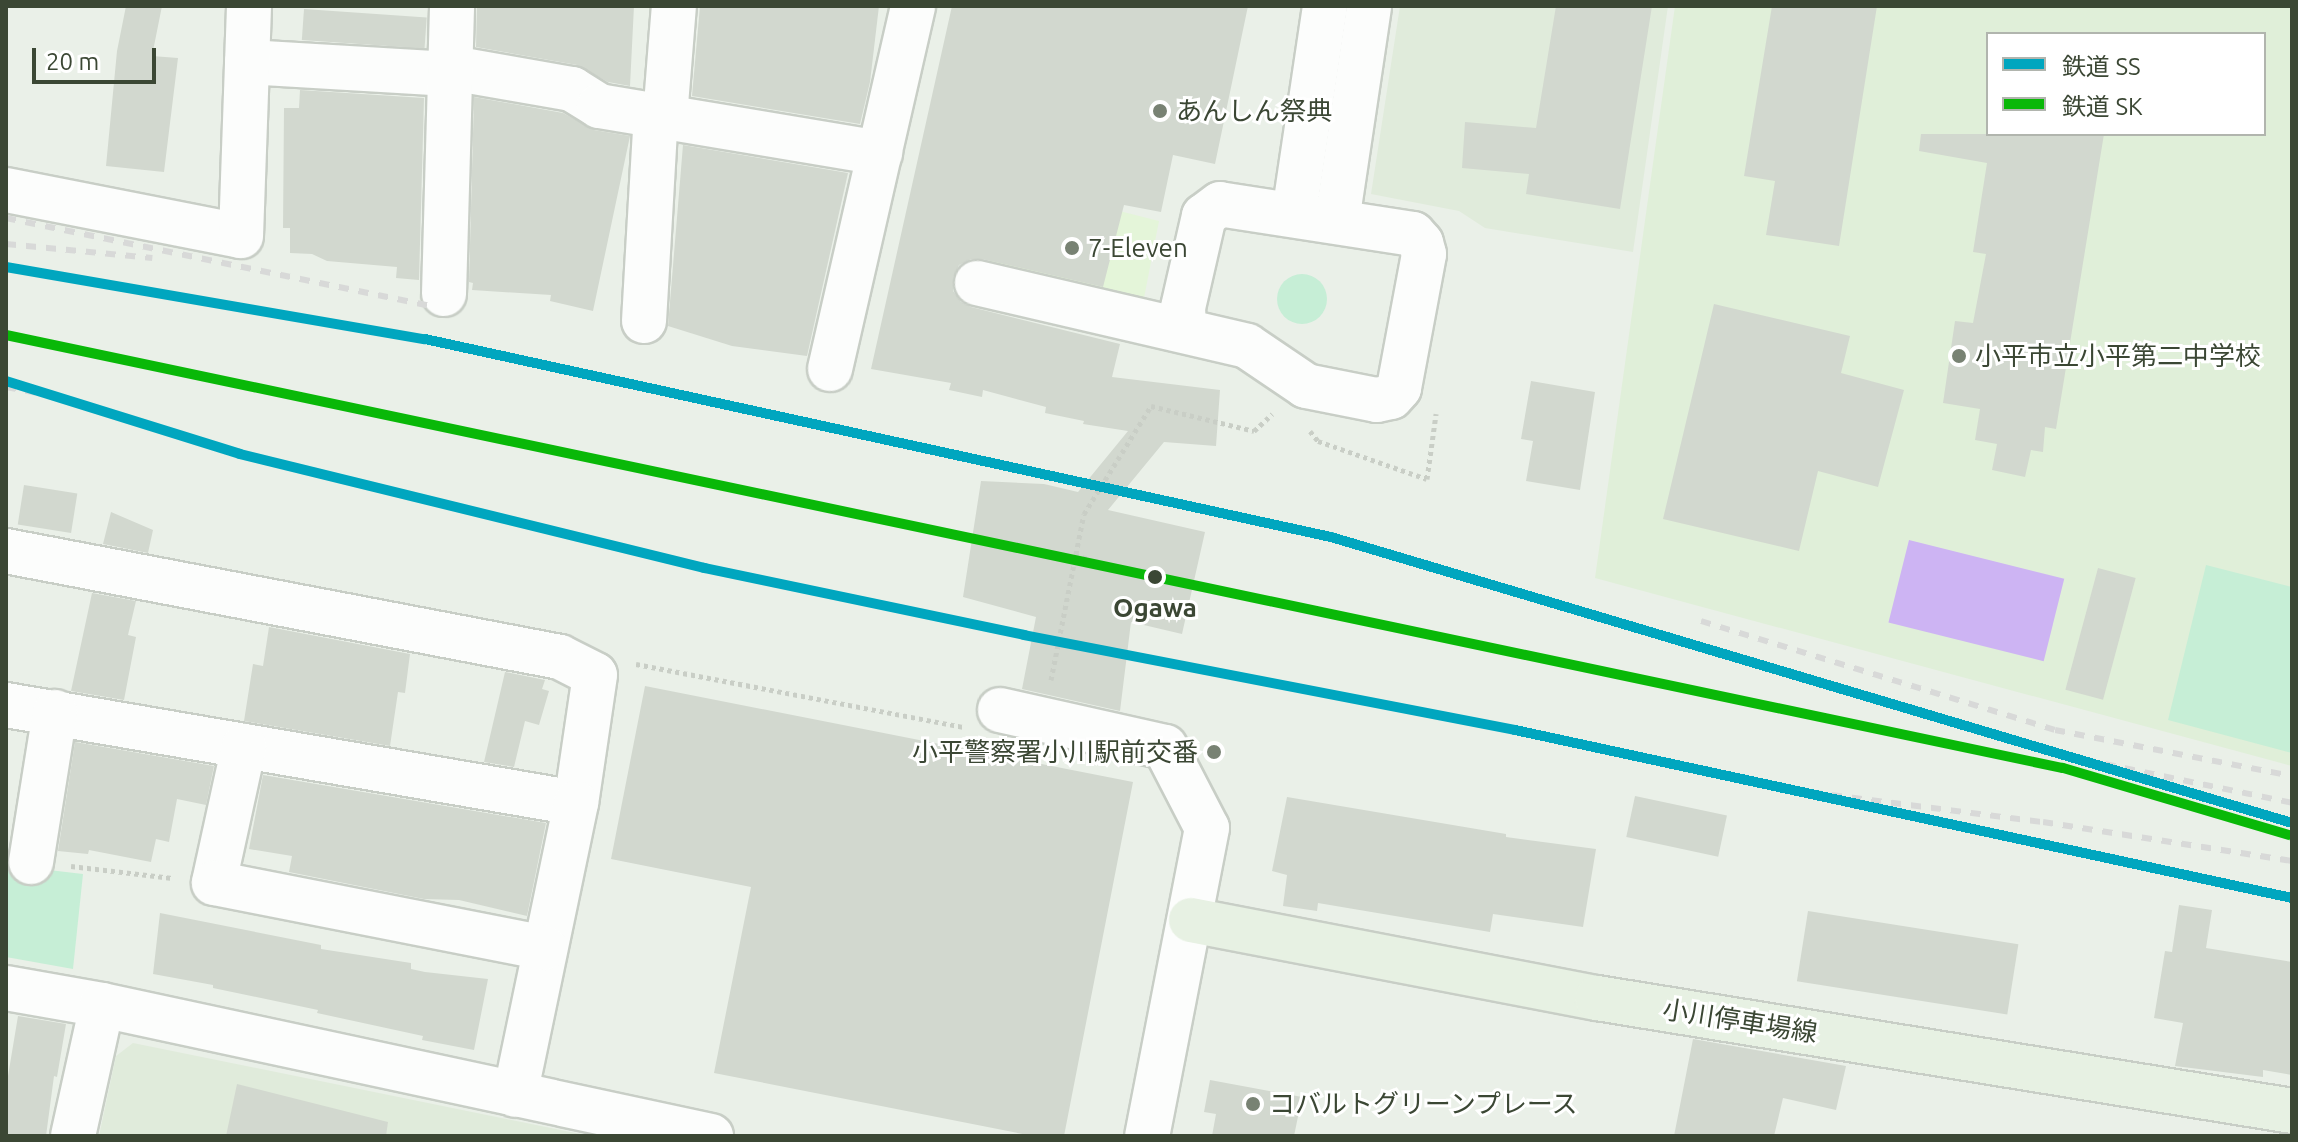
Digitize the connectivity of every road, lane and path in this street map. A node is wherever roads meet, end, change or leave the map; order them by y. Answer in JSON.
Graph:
{"nodes":[{"id":1,"x":249,"y":6,"type":"edge"},
{"id":2,"x":452,"y":6,"type":"edge"},
{"id":3,"x":674,"y":6,"type":"edge"},
{"id":4,"x":913,"y":6,"type":"edge"},
{"id":5,"x":1325,"y":6,"type":"edge"},
{"id":6,"x":1360,"y":8,"type":"edge"},
{"id":7,"x":247,"y":62,"type":"junction"},
{"id":8,"x":450,"y":74,"type":"junction"},
{"id":9,"x":661,"y":116,"type":"junction"},
{"id":10,"x":880,"y":153,"type":"junction"},
{"id":11,"x":6,"y":190,"type":"edge"},
{"id":12,"x":1294,"y":214,"type":"junction"},
{"id":13,"x":1337,"y":221,"type":"junction"},
{"id":14,"x":977,"y":283,"type":"dead end"},
{"id":15,"x":444,"y":294,"type":"dead end"},
{"id":16,"x":644,"y":321,"type":"dead end"},
{"id":17,"x":1184,"y":329,"type":"junction"},
{"id":18,"x":830,"y":369,"type":"dead end"},
{"id":19,"x":1282,"y":406,"type":"dead end"},
{"id":20,"x":6,"y":551,"type":"edge"},
{"id":21,"x":1074,"y":555,"type":"junction"},
{"id":22,"x":1089,"y":559,"type":"dead end"},
{"id":23,"x":595,"y":675,"type":"junction"},
{"id":24,"x":1050,"y":686,"type":"dead end"},
{"id":25,"x":6,"y":705,"type":"edge"},
{"id":26,"x":1000,"y":710,"type":"joint"},
{"id":27,"x":55,"y":712,"type":"junction"},
{"id":28,"x":244,"y":746,"type":"junction"},
{"id":29,"x":576,"y":803,"type":"junction"},
{"id":30,"x":31,"y":862,"type":"joint"},
{"id":31,"x":214,"y":883,"type":"junction"},
{"id":32,"x":1191,"y":920,"type":"junction"},
{"id":33,"x":545,"y":948,"type":"junction"},
{"id":34,"x":6,"y":988,"type":"edge"},
{"id":35,"x":102,"y":1005,"type":"junction"},
{"id":36,"x":515,"y":1095,"type":"junction"},
{"id":37,"x":2292,"y":1111,"type":"edge"},
{"id":38,"x":73,"y":1136,"type":"edge"},
{"id":39,"x":711,"y":1136,"type":"edge"},
{"id":40,"x":1147,"y":1136,"type":"edge"}],
"edges":[{"from":1,"to":7,"type":"street"},
{"from":2,"to":8,"type":"street"},
{"from":3,"to":9,"type":"street"},
{"from":4,"to":10,"type":"street"},
{"from":5,"to":12,"type":"street"},
{"from":6,"to":13,"type":"street"},
{"from":7,"to":8,"type":"street"},
{"from":7,"to":11,"type":"street"},
{"from":8,"to":9,"type":"street"},
{"from":8,"to":15,"type":"street"},
{"from":9,"to":10,"type":"street"},
{"from":9,"to":16,"type":"street"},
{"from":10,"to":18,"type":"street"},
{"from":12,"to":13,"type":"street"},
{"from":12,"to":17,"type":"street"},
{"from":13,"to":17,"type":"street"},
{"from":14,"to":17,"type":"street"},
{"from":19,"to":21,"type":"path"},
{"from":20,"to":23,"type":"street"},
{"from":21,"to":22,"type":"path"},
{"from":21,"to":24,"type":"path"},
{"from":23,"to":26,"type":"path"},
{"from":23,"to":29,"type":"street"},
{"from":25,"to":27,"type":"street"},
{"from":26,"to":32,"type":"street"},
{"from":27,"to":28,"type":"street"},
{"from":27,"to":30,"type":"street"},
{"from":28,"to":29,"type":"street"},
{"from":28,"to":31,"type":"street"},
{"from":29,"to":33,"type":"street"},
{"from":30,"to":31,"type":"path"},
{"from":31,"to":33,"type":"street"},
{"from":32,"to":37,"type":"main road","name":"小川停車場線"},
{"from":32,"to":40,"type":"street"},
{"from":33,"to":36,"type":"street"},
{"from":34,"to":35,"type":"street"},
{"from":35,"to":36,"type":"street"},
{"from":35,"to":38,"type":"street"},
{"from":36,"to":39,"type":"street"}]}
